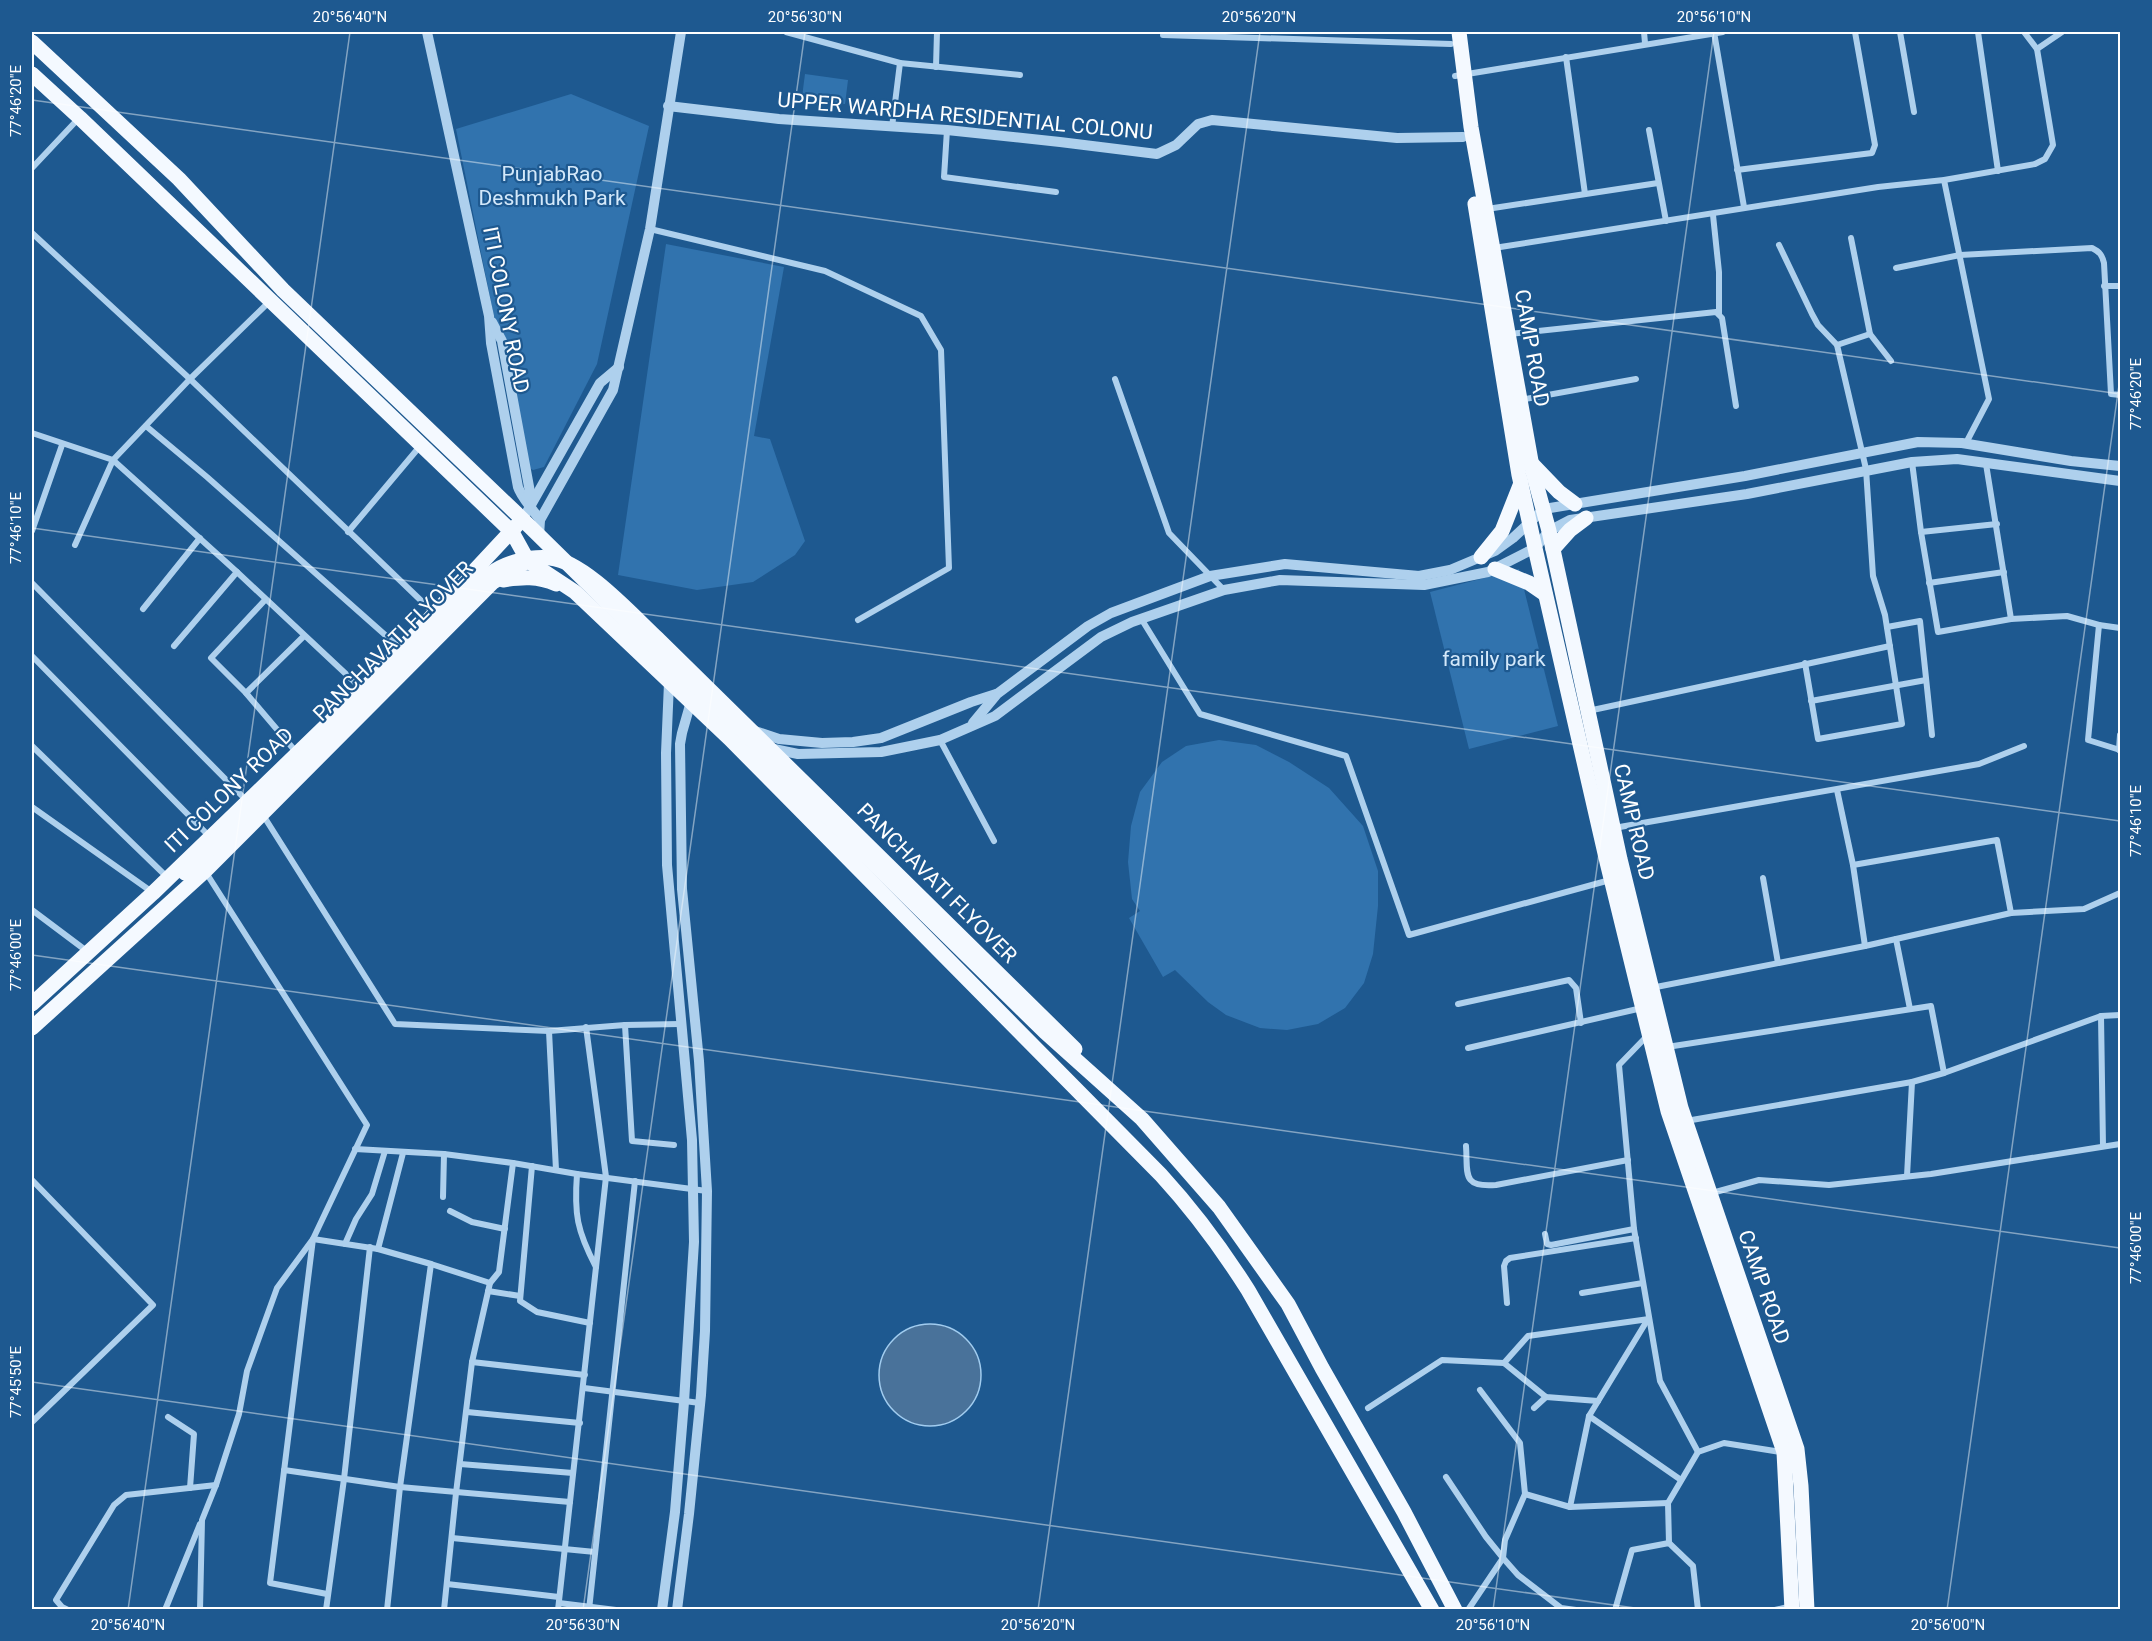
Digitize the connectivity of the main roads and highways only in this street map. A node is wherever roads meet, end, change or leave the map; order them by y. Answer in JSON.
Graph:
{"nodes":[{"id":1,"x":1453,"y":36,"type":"edge"},
{"id":2,"x":32,"y":42,"type":"edge"},
{"id":3,"x":32,"y":74,"type":"edge"},
{"id":4,"x":1460,"y":75,"type":"junction"},
{"id":5,"x":415,"y":427,"type":"junction"},
{"id":6,"x":1531,"y":462,"type":"junction"},
{"id":7,"x":1521,"y":483,"type":"junction"},
{"id":8,"x":1575,"y":504,"type":"road end"},
{"id":9,"x":526,"y":508,"type":"junction"},
{"id":10,"x":1587,"y":518,"type":"road end"},
{"id":11,"x":526,"y":534,"type":"junction"},
{"id":12,"x":1553,"y":549,"type":"junction"},
{"id":13,"x":1481,"y":557,"type":"road end"},
{"id":14,"x":528,"y":561,"type":"junction"},
{"id":15,"x":1495,"y":569,"type":"road end"},
{"id":16,"x":494,"y":582,"type":"junction"},
{"id":17,"x":575,"y":592,"type":"junction"},
{"id":18,"x":1545,"y":594,"type":"junction"},
{"id":19,"x":672,"y":676,"type":"junction"},
{"id":20,"x":693,"y":696,"type":"junction"},
{"id":21,"x":752,"y":737,"type":"junction"},
{"id":22,"x":161,"y":885,"type":"junction"},
{"id":23,"x":1645,"y":990,"type":"junction"},
{"id":24,"x":32,"y":1004,"type":"edge"},
{"id":25,"x":32,"y":1028,"type":"edge"},
{"id":26,"x":1087,"y":1070,"type":"junction"},
{"id":27,"x":1679,"y":1123,"type":"junction"},
{"id":28,"x":1724,"y":1255,"type":"junction"},
{"id":29,"x":1436,"y":1575,"type":"junction"},
{"id":30,"x":1418,"y":1585,"type":"junction"},
{"id":31,"x":1799,"y":1608,"type":"edge"},
{"id":32,"x":1432,"y":1610,"type":"edge"},
{"id":33,"x":1455,"y":1610,"type":"edge"}],
"edges":[{"from":1,"to":4,"type":"main road","name":"CAMP ROAD"},
{"from":2,"to":5,"type":"main road"},
{"from":3,"to":5,"type":"main road"},
{"from":4,"to":6,"type":"main road","name":"CAMP ROAD"},
{"from":4,"to":7,"type":"main road","name":"CAMP ROAD"},
{"from":5,"to":9,"type":"main road"},
{"from":5,"to":11,"type":"main road"},
{"from":6,"to":8,"type":"main road"},
{"from":6,"to":12,"type":"main road","name":"CAMP ROAD"},
{"from":7,"to":13,"type":"main road"},
{"from":7,"to":18,"type":"main road","name":"CAMP ROAD"},
{"from":9,"to":11,"type":"main road","name":"ITI COLONY ROAD"},
{"from":9,"to":11,"type":"main road"},
{"from":10,"to":12,"type":"main road"},
{"from":11,"to":14,"type":"main road"},
{"from":11,"to":14,"type":"main road"},
{"from":11,"to":19,"type":"main road"},
{"from":11,"to":22,"type":"main road","name":"ITI COLONY ROAD"},
{"from":12,"to":23,"type":"main road","name":"CAMP ROAD"},
{"from":14,"to":16,"type":"main road"},
{"from":14,"to":17,"type":"main road"},
{"from":15,"to":18,"type":"main road"},
{"from":16,"to":17,"type":"main road"},
{"from":16,"to":25,"type":"main road"},
{"from":17,"to":19,"type":"main road"},
{"from":18,"to":23,"type":"main road","name":"CAMP ROAD"},
{"from":19,"to":20,"type":"main road"},
{"from":20,"to":21,"type":"main road"},
{"from":20,"to":30,"type":"main road"},
{"from":21,"to":22,"type":"main road","name":"PANCHAVATI FLYOVER","bridge":true},
{"from":21,"to":26,"type":"main road"},
{"from":21,"to":26,"type":"main road","name":"PANCHAVATI FLYOVER","bridge":true},
{"from":22,"to":24,"type":"main road","name":"ITI COLONY ROAD"},
{"from":23,"to":27,"type":"main road","name":"CAMP ROAD"},
{"from":23,"to":27,"type":"main road","name":"CAMP ROAD"},
{"from":26,"to":29,"type":"main road"},
{"from":27,"to":28,"type":"main road","name":"CAMP ROAD"},
{"from":27,"to":28,"type":"main road","name":"CAMP ROAD"},
{"from":28,"to":31,"type":"main road","name":"CAMP ROAD"},
{"from":28,"to":31,"type":"main road","name":"CAMP ROAD"},
{"from":29,"to":30,"type":"main road"},
{"from":29,"to":33,"type":"main road"},
{"from":30,"to":32,"type":"main road"}]}
